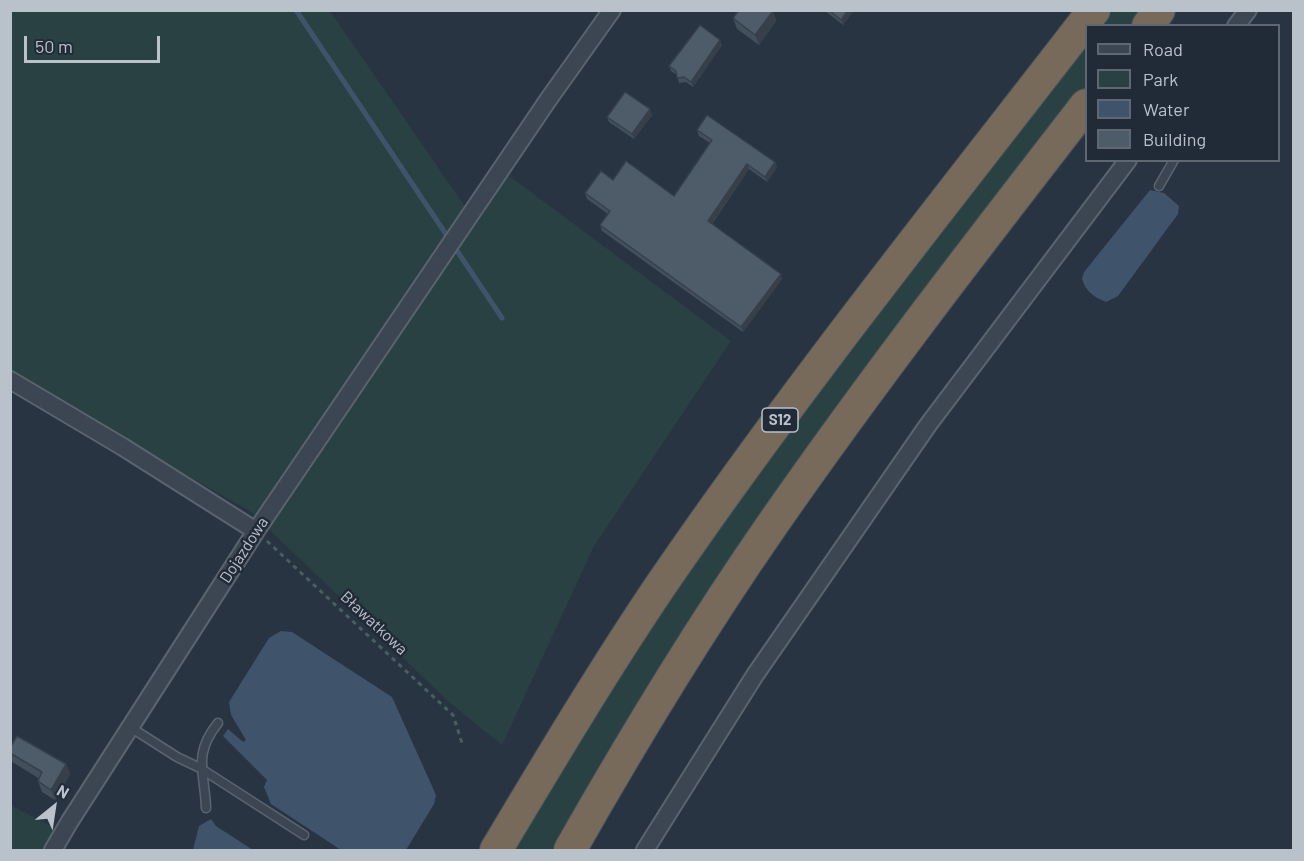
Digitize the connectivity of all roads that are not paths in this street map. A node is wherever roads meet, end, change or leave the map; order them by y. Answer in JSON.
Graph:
{"nodes":[{"id":1,"x":612,"y":10,"type":"edge"},
{"id":2,"x":1094,"y":10,"type":"edge"},
{"id":3,"x":1159,"y":10,"type":"edge"},
{"id":4,"x":1248,"y":10,"type":"edge"},
{"id":5,"x":1149,"y":24,"type":"edge"},
{"id":6,"x":1238,"y":24,"type":"edge"},
{"id":7,"x":1085,"y":106,"type":"edge"},
{"id":8,"x":1126,"y":162,"type":"edge"},
{"id":9,"x":1173,"y":162,"type":"edge"},
{"id":10,"x":1159,"y":186,"type":"dead end"},
{"id":11,"x":10,"y":380,"type":"edge"},
{"id":12,"x":256,"y":531,"type":"junction"},
{"id":13,"x":218,"y":723,"type":"dead end"},
{"id":14,"x":130,"y":727,"type":"junction"},
{"id":15,"x":200,"y":768,"type":"junction"},
{"id":16,"x":206,"y":808,"type":"dead end"},
{"id":17,"x":304,"y":835,"type":"dead end"},
{"id":18,"x":53,"y":850,"type":"edge"},
{"id":19,"x":496,"y":850,"type":"edge"},
{"id":20,"x":570,"y":850,"type":"edge"},
{"id":21,"x":645,"y":850,"type":"edge"}],
"edges":[{"from":1,"to":12,"type":"street","name":"Dojazdowa"},
{"from":2,"to":19,"type":"highway","number":"S12"},
{"from":3,"to":5,"type":"highway"},
{"from":4,"to":6,"type":"street"},
{"from":7,"to":20,"type":"highway"},
{"from":8,"to":21,"type":"street"},
{"from":9,"to":10,"type":"lane"},
{"from":11,"to":12,"type":"street"},
{"from":12,"to":14,"type":"street","name":"Dojazdowa"},
{"from":13,"to":15,"type":"lane"},
{"from":14,"to":15,"type":"lane"},
{"from":14,"to":18,"type":"street","name":"Dojazdowa"},
{"from":15,"to":16,"type":"lane"},
{"from":15,"to":17,"type":"lane"}]}
